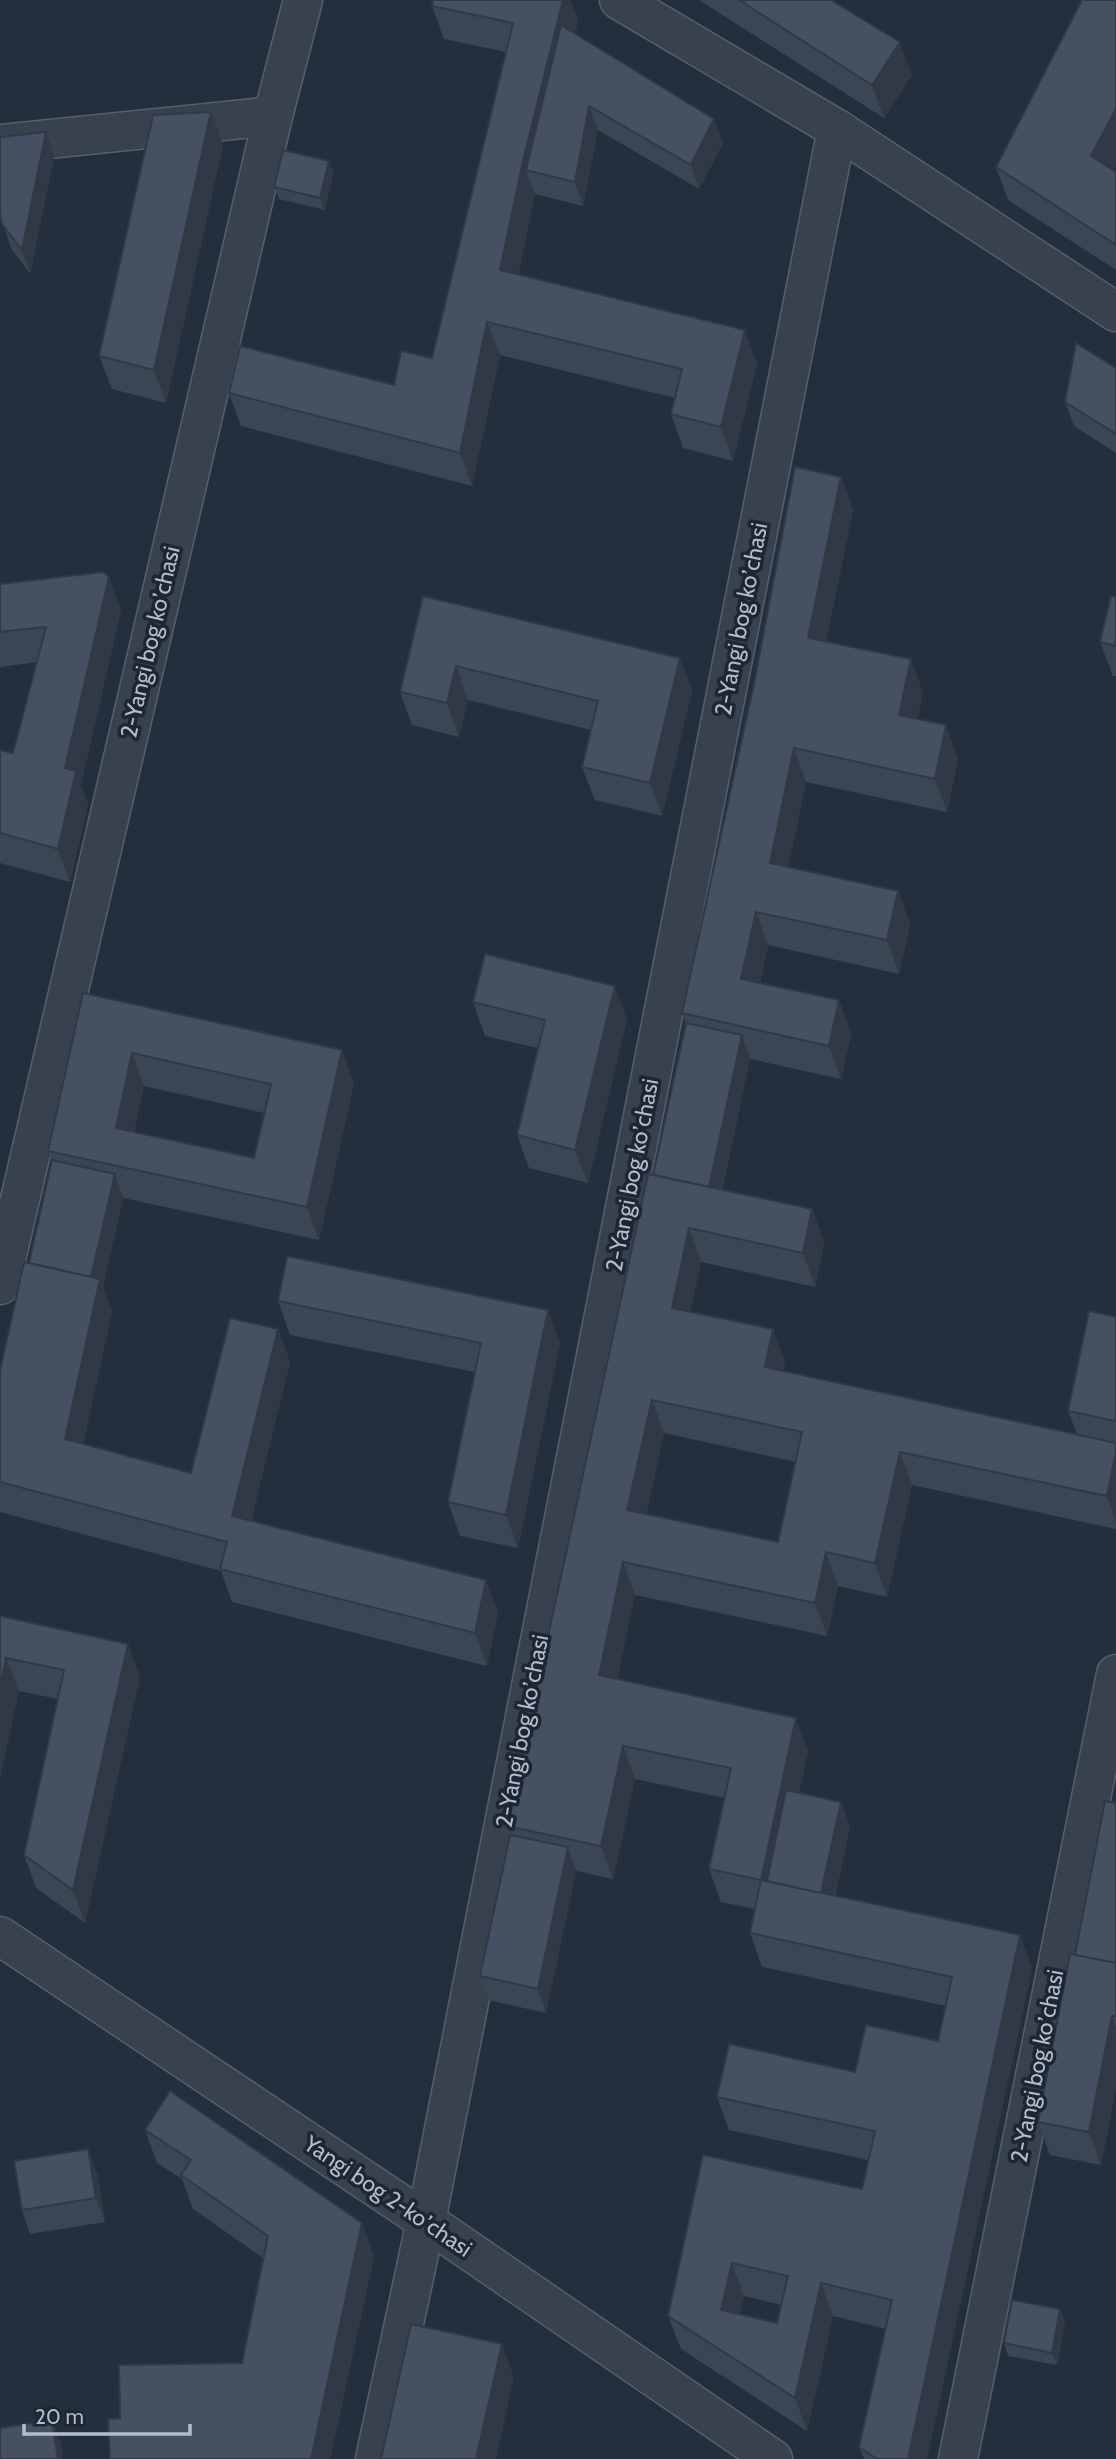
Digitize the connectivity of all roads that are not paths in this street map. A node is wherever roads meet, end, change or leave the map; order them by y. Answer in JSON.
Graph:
{"nodes":[{"id":1,"x":303,"y":0,"type":"edge"},
{"id":2,"x":619,"y":0,"type":"edge"},
{"id":3,"x":273,"y":116,"type":"junction"},
{"id":4,"x":837,"y":129,"type":"junction"},
{"id":5,"x":0,"y":144,"type":"edge"},
{"id":6,"x":1116,"y":312,"type":"edge"},
{"id":7,"x":0,"y":1285,"type":"edge"},
{"id":8,"x":1116,"y":1674,"type":"edge"},
{"id":9,"x":0,"y":1936,"type":"edge"},
{"id":10,"x":426,"y":2221,"type":"junction"},
{"id":11,"x":375,"y":2459,"type":"edge"},
{"id":12,"x":773,"y":2459,"type":"edge"},
{"id":13,"x":958,"y":2459,"type":"edge"}],
"edges":[{"from":1,"to":3,"type":"street","name":"2-Yangi bog koʼchasi"},
{"from":2,"to":4,"type":"street"},
{"from":3,"to":5,"type":"street"},
{"from":3,"to":7,"type":"street","name":"2-Yangi bog koʼchasi"},
{"from":4,"to":6,"type":"street"},
{"from":4,"to":10,"type":"street","name":"2-Yangi bog koʼchasi"},
{"from":8,"to":13,"type":"street","name":"2-Yangi bog koʼchasi"},
{"from":9,"to":10,"type":"street","name":"Yangi bog 2-koʼchasi"},
{"from":10,"to":11,"type":"street","name":"2-Yangi bog koʼchasi"},
{"from":10,"to":12,"type":"street","name":"Yangi bog 2-koʼchasi"}]}
